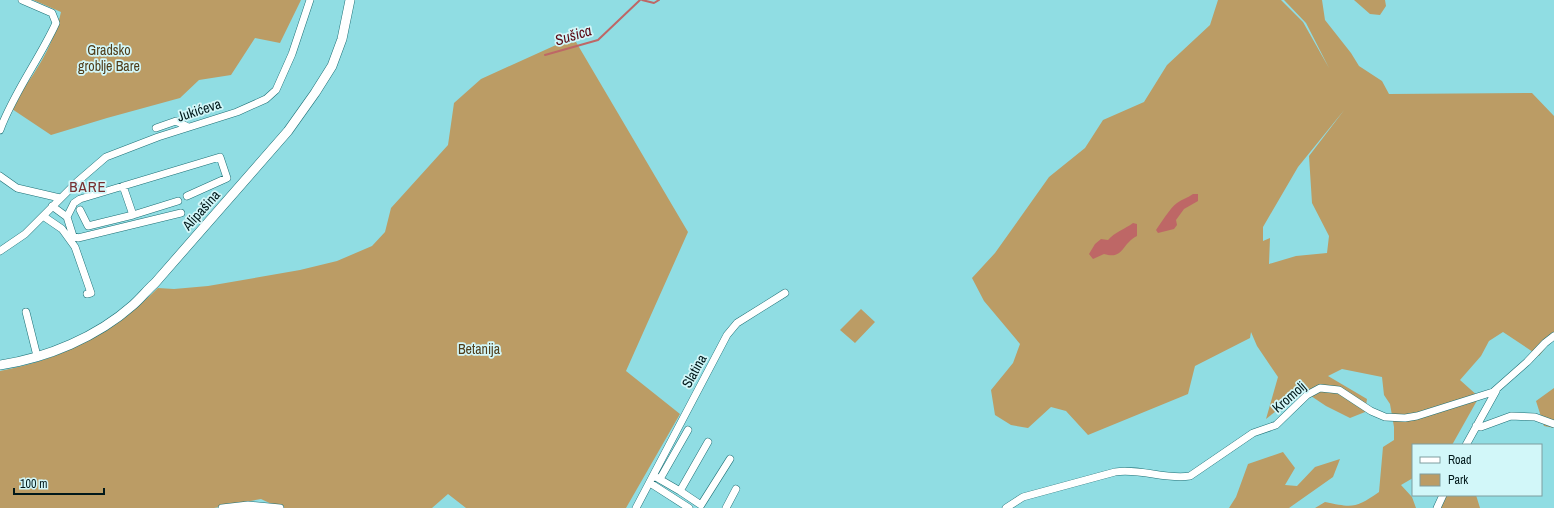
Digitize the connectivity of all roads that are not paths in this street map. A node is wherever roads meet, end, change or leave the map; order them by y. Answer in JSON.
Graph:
{"nodes":[{"id":1,"x":22,"y":0,"type":"edge"},
{"id":2,"x":310,"y":0,"type":"edge"},
{"id":3,"x":350,"y":0,"type":"edge"},
{"id":4,"x":156,"y":128,"type":"dead end"},
{"id":5,"x":188,"y":128,"type":"junction"},
{"id":6,"x":0,"y":130,"type":"edge"},
{"id":7,"x":0,"y":176,"type":"edge"},
{"id":8,"x":123,"y":186,"type":"junction"},
{"id":9,"x":186,"y":196,"type":"dead end"},
{"id":10,"x":60,"y":198,"type":"junction"},
{"id":11,"x":178,"y":201,"type":"dead end"},
{"id":12,"x":52,"y":206,"type":"junction"},
{"id":13,"x":80,"y":210,"type":"dead end"},
{"id":14,"x":181,"y":213,"type":"dead end"},
{"id":15,"x":43,"y":216,"type":"junction"},
{"id":16,"x":133,"y":216,"type":"junction"},
{"id":17,"x":67,"y":217,"type":"junction"},
{"id":18,"x":0,"y":251,"type":"edge"},
{"id":19,"x":87,"y":294,"type":"dead end"},
{"id":20,"x":785,"y":294,"type":"dead end"},
{"id":21,"x":26,"y":312,"type":"dead end"},
{"id":22,"x":1554,"y":336,"type":"edge"},
{"id":23,"x":37,"y":356,"type":"junction"},
{"id":24,"x":0,"y":365,"type":"edge"},
{"id":25,"x":1497,"y":390,"type":"junction"},
{"id":26,"x":1554,"y":424,"type":"edge"},
{"id":27,"x":1476,"y":426,"type":"junction"},
{"id":28,"x":688,"y":430,"type":"dead end"},
{"id":29,"x":708,"y":442,"type":"dead end"},
{"id":30,"x":1467,"y":444,"type":"edge"},
{"id":31,"x":730,"y":459,"type":"dead end"},
{"id":32,"x":657,"y":477,"type":"junction"},
{"id":33,"x":650,"y":484,"type":"junction"},
{"id":34,"x":736,"y":490,"type":"dead end"},
{"id":35,"x":680,"y":491,"type":"junction"},
{"id":36,"x":1443,"y":496,"type":"edge"},
{"id":37,"x":703,"y":507,"type":"edge"},
{"id":38,"x":222,"y":508,"type":"edge"},
{"id":39,"x":280,"y":508,"type":"edge"},
{"id":40,"x":636,"y":508,"type":"edge"},
{"id":41,"x":688,"y":508,"type":"edge"},
{"id":42,"x":726,"y":508,"type":"edge"},
{"id":43,"x":1006,"y":508,"type":"edge"},
{"id":44,"x":1437,"y":508,"type":"edge"}],
"edges":[{"from":1,"to":6,"type":"street"},
{"from":2,"to":5,"type":"street","name":"Jukićeva"},
{"from":3,"to":23,"type":"main road","name":"Alipašina"},
{"from":4,"to":5,"type":"street"},
{"from":5,"to":10,"type":"street","name":"Jukićeva"},
{"from":7,"to":10,"type":"street"},
{"from":8,"to":9,"type":"street"},
{"from":8,"to":16,"type":"street"},
{"from":8,"to":17,"type":"street"},
{"from":10,"to":12,"type":"street","name":"Jukićeva"},
{"from":11,"to":16,"type":"street"},
{"from":12,"to":15,"type":"street","name":"Jukićeva"},
{"from":12,"to":17,"type":"street"},
{"from":13,"to":16,"type":"street"},
{"from":14,"to":17,"type":"street"},
{"from":15,"to":18,"type":"street","name":"Jukićeva"},
{"from":15,"to":19,"type":"street"},
{"from":20,"to":32,"type":"street","name":"Slatina"},
{"from":21,"to":23,"type":"street"},
{"from":22,"to":25,"type":"street","name":"Kromolj"},
{"from":23,"to":24,"type":"main road","name":"Alipašina"},
{"from":25,"to":27,"type":"street"},
{"from":25,"to":43,"type":"street","name":"Kromolj"},
{"from":26,"to":27,"type":"street"},
{"from":27,"to":30,"type":"street"},
{"from":28,"to":32,"type":"street"},
{"from":29,"to":35,"type":"street"},
{"from":31,"to":37,"type":"street"},
{"from":32,"to":33,"type":"street","name":"Slatina"},
{"from":32,"to":35,"type":"street"},
{"from":33,"to":40,"type":"street","name":"Slatina"},
{"from":33,"to":41,"type":"street"},
{"from":34,"to":42,"type":"street"},
{"from":35,"to":37,"type":"street"},
{"from":36,"to":44,"type":"street"},
{"from":38,"to":39,"type":"street"}]}
